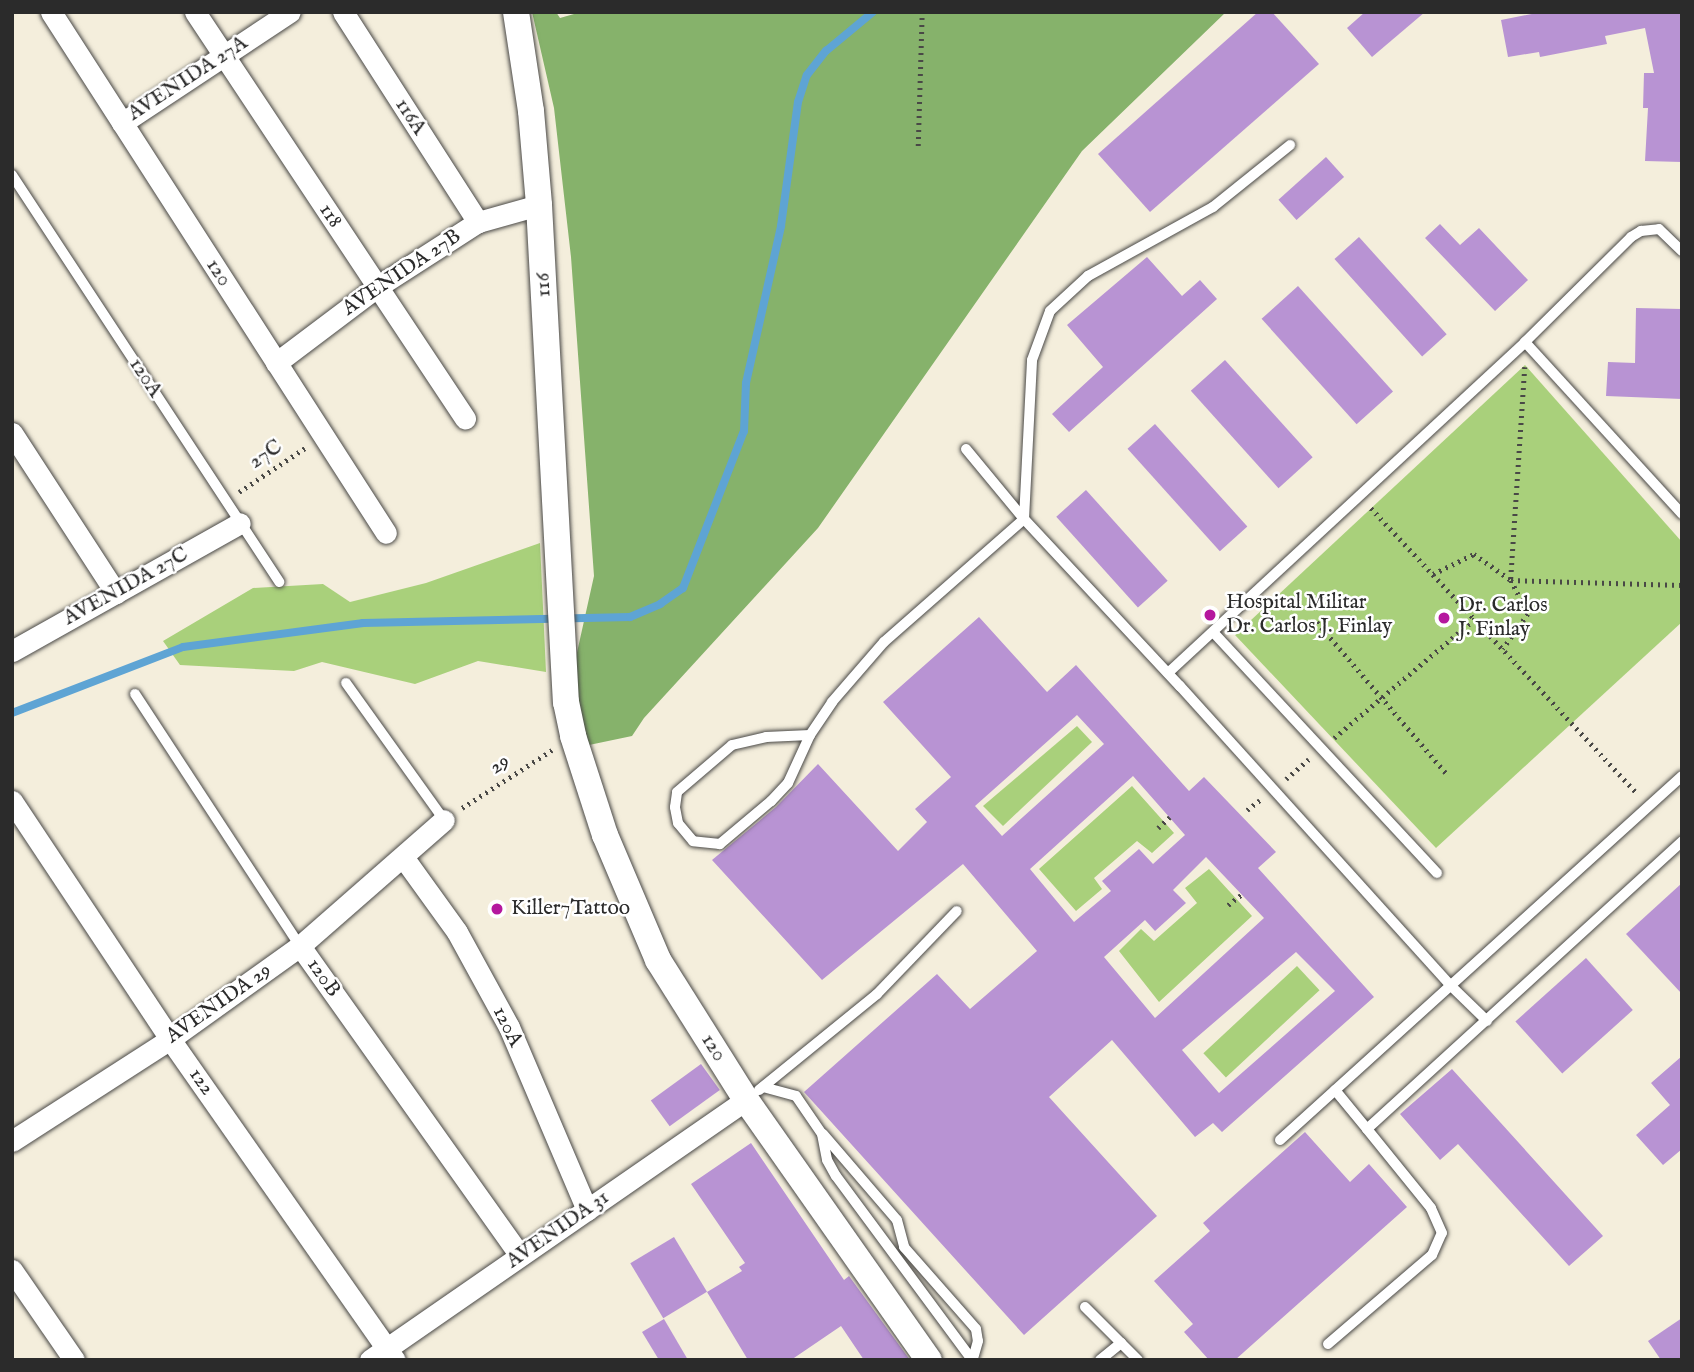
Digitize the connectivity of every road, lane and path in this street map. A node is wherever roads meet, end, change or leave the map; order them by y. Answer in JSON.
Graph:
{"nodes":[{"id":1,"x":51,"y":12,"type":"edge"},
{"id":2,"x":195,"y":12,"type":"edge"},
{"id":3,"x":290,"y":12,"type":"edge"},
{"id":4,"x":343,"y":12,"type":"edge"},
{"id":5,"x":516,"y":12,"type":"edge"},
{"id":6,"x":922,"y":12,"type":"edge"},
{"id":7,"x":224,"y":55,"type":"junction"},
{"id":8,"x":122,"y":123,"type":"junction"},
{"id":9,"x":1290,"y":145,"type":"dead end"},
{"id":10,"x":918,"y":146,"type":"dead end"},
{"id":11,"x":12,"y":175,"type":"edge"},
{"id":12,"x":539,"y":205,"type":"junction"},
{"id":13,"x":478,"y":222,"type":"junction"},
{"id":14,"x":1682,"y":251,"type":"edge"},
{"id":15,"x":377,"y":287,"type":"junction"},
{"id":16,"x":1525,"y":342,"type":"junction"},
{"id":17,"x":276,"y":363,"type":"junction"},
{"id":18,"x":465,"y":419,"type":"dead end"},
{"id":19,"x":12,"y":433,"type":"edge"},
{"id":20,"x":323,"y":436,"type":"junction"},
{"id":21,"x":966,"y":449,"type":"dead end"},
{"id":22,"x":1361,"y":497,"type":"junction"},
{"id":23,"x":226,"y":501,"type":"junction"},
{"id":24,"x":1682,"y":514,"type":"edge"},
{"id":25,"x":1024,"y":519,"type":"junction"},
{"id":26,"x":240,"y":523,"type":"junction"},
{"id":27,"x":386,"y":533,"type":"dead end"},
{"id":28,"x":1433,"y":574,"type":"junction"},
{"id":29,"x":1511,"y":580,"type":"junction"},
{"id":30,"x":279,"y":582,"type":"dead end"},
{"id":31,"x":1682,"y":585,"type":"edge"},
{"id":32,"x":116,"y":593,"type":"junction"},
{"id":33,"x":1475,"y":619,"type":"junction"},
{"id":34,"x":1317,"y":622,"type":"dead end"},
{"id":35,"x":1213,"y":632,"type":"junction"},
{"id":36,"x":1503,"y":649,"type":"junction"},
{"id":37,"x":12,"y":651,"type":"edge"},
{"id":38,"x":1168,"y":673,"type":"junction"},
{"id":39,"x":346,"y":683,"type":"dead end"},
{"id":40,"x":135,"y":694,"type":"dead end"},
{"id":41,"x":1381,"y":697,"type":"junction"},
{"id":42,"x":566,"y":702,"type":"joint"},
{"id":43,"x":810,"y":735,"type":"junction"},
{"id":44,"x":573,"y":736,"type":"junction"},
{"id":45,"x":1321,"y":748,"type":"junction"},
{"id":46,"x":1446,"y":773,"type":"dead end"},
{"id":47,"x":1682,"y":776,"type":"edge"},
{"id":48,"x":1272,"y":790,"type":"junction"},
{"id":49,"x":12,"y":801,"type":"edge"},
{"id":50,"x":1650,"y":806,"type":"junction"},
{"id":51,"x":1170,"y":817,"type":"dead end"},
{"id":52,"x":444,"y":820,"type":"junction"},
{"id":53,"x":1158,"y":828,"type":"dead end"},
{"id":54,"x":1682,"y":841,"type":"edge"},
{"id":55,"x":403,"y":857,"type":"junction"},
{"id":56,"x":1437,"y":873,"type":"dead end"},
{"id":57,"x":1242,"y":894,"type":"dead end"},
{"id":58,"x":1228,"y":905,"type":"dead end"},
{"id":59,"x":957,"y":911,"type":"dead end"},
{"id":60,"x":300,"y":946,"type":"junction"},
{"id":61,"x":1449,"y":984,"type":"junction"},
{"id":62,"x":1488,"y":1021,"type":"junction"},
{"id":63,"x":170,"y":1039,"type":"junction"},
{"id":64,"x":1335,"y":1090,"type":"junction"},
{"id":65,"x":754,"y":1094,"type":"junction"},
{"id":66,"x":1367,"y":1129,"type":"junction"},
{"id":67,"x":822,"y":1134,"type":"junction"},
{"id":68,"x":1280,"y":1140,"type":"dead end"},
{"id":69,"x":12,"y":1141,"type":"edge"},
{"id":70,"x":587,"y":1210,"type":"junction"},
{"id":71,"x":520,"y":1256,"type":"junction"},
{"id":72,"x":12,"y":1270,"type":"edge"},
{"id":73,"x":1085,"y":1307,"type":"dead end"},
{"id":74,"x":1121,"y":1343,"type":"junction"},
{"id":75,"x":1328,"y":1344,"type":"dead end"},
{"id":76,"x":384,"y":1356,"type":"edge"},
{"id":77,"x":973,"y":1359,"type":"edge"},
{"id":78,"x":74,"y":1360,"type":"edge"},
{"id":79,"x":929,"y":1360,"type":"edge"},
{"id":80,"x":1100,"y":1360,"type":"edge"},
{"id":81,"x":1138,"y":1360,"type":"edge"}],
"edges":[{"from":1,"to":8,"type":"street","name":"120"},
{"from":2,"to":7,"type":"street","name":"118"},
{"from":3,"to":7,"type":"street","name":"AVENIDA 27A"},
{"from":4,"to":13,"type":"street","name":"116A"},
{"from":5,"to":12,"type":"street","name":"116"},
{"from":6,"to":10,"type":"path"},
{"from":7,"to":8,"type":"street","name":"AVENIDA 27A"},
{"from":7,"to":15,"type":"street","name":"118"},
{"from":8,"to":17,"type":"street","name":"120"},
{"from":9,"to":25,"type":"lane"},
{"from":11,"to":23,"type":"lane","name":"120A"},
{"from":12,"to":13,"type":"street","name":"AVENIDA 27B"},
{"from":12,"to":42,"type":"street","name":"116"},
{"from":13,"to":15,"type":"street","name":"AVENIDA 27B"},
{"from":14,"to":16,"type":"lane"},
{"from":15,"to":17,"type":"street","name":"AVENIDA 27B"},
{"from":15,"to":18,"type":"street","name":"118"},
{"from":16,"to":22,"type":"lane"},
{"from":16,"to":24,"type":"lane"},
{"from":16,"to":29,"type":"path"},
{"from":17,"to":20,"type":"street","name":"120"},
{"from":19,"to":32,"type":"street"},
{"from":20,"to":23,"type":"path","name":"27C"},
{"from":20,"to":27,"type":"street","name":"120"},
{"from":21,"to":25,"type":"lane"},
{"from":22,"to":28,"type":"path"},
{"from":22,"to":35,"type":"lane"},
{"from":23,"to":26,"type":"lane","name":"120A"},
{"from":25,"to":38,"type":"lane"},
{"from":25,"to":43,"type":"lane"},
{"from":26,"to":30,"type":"lane","name":"120A"},
{"from":26,"to":32,"type":"street","name":"AVENIDA 27C"},
{"from":28,"to":29,"type":"path"},
{"from":28,"to":33,"type":"path"},
{"from":29,"to":31,"type":"path"},
{"from":29,"to":36,"type":"path"},
{"from":32,"to":37,"type":"street","name":"AVENIDA 27C"},
{"from":33,"to":36,"type":"path"},
{"from":33,"to":41,"type":"path"},
{"from":34,"to":41,"type":"path"},
{"from":35,"to":38,"type":"lane"},
{"from":35,"to":45,"type":"lane"},
{"from":36,"to":50,"type":"path"},
{"from":38,"to":48,"type":"lane"},
{"from":39,"to":52,"type":"lane"},
{"from":40,"to":60,"type":"lane","name":"120B"},
{"from":41,"to":45,"type":"path"},
{"from":41,"to":46,"type":"path"},
{"from":42,"to":44,"type":"street","name":"120"},
{"from":43,"to":43,"type":"lane"},
{"from":44,"to":52,"type":"path","name":"29"},
{"from":44,"to":65,"type":"street","name":"120"},
{"from":45,"to":48,"type":"path"},
{"from":45,"to":56,"type":"lane"},
{"from":47,"to":50,"type":"lane"},
{"from":48,"to":61,"type":"lane"},
{"from":49,"to":63,"type":"street","name":"122"},
{"from":50,"to":61,"type":"lane"},
{"from":51,"to":53,"type":"path"},
{"from":52,"to":55,"type":"street","name":"AVENIDA 29"},
{"from":54,"to":62,"type":"lane"},
{"from":55,"to":60,"type":"street","name":"AVENIDA 29"},
{"from":55,"to":70,"type":"street","name":"120A"},
{"from":57,"to":58,"type":"path"},
{"from":59,"to":65,"type":"lane"},
{"from":60,"to":63,"type":"street","name":"AVENIDA 29"},
{"from":60,"to":71,"type":"street","name":"120B"},
{"from":61,"to":62,"type":"lane"},
{"from":61,"to":64,"type":"lane"},
{"from":62,"to":66,"type":"lane"},
{"from":63,"to":69,"type":"street","name":"AVENIDA 29"},
{"from":63,"to":76,"type":"street","name":"122"},
{"from":64,"to":66,"type":"lane"},
{"from":64,"to":68,"type":"lane"},
{"from":65,"to":67,"type":"lane"},
{"from":65,"to":70,"type":"street","name":"AVENIDA 31"},
{"from":65,"to":79,"type":"street","name":"120"},
{"from":66,"to":75,"type":"lane"},
{"from":67,"to":77,"type":"lane"},
{"from":67,"to":77,"type":"lane"},
{"from":70,"to":71,"type":"street","name":"AVENIDA 31"},
{"from":71,"to":76,"type":"street","name":"AVENIDA 31"},
{"from":72,"to":78,"type":"street"},
{"from":73,"to":74,"type":"lane"},
{"from":74,"to":80,"type":"lane"},
{"from":74,"to":81,"type":"lane"}]}
